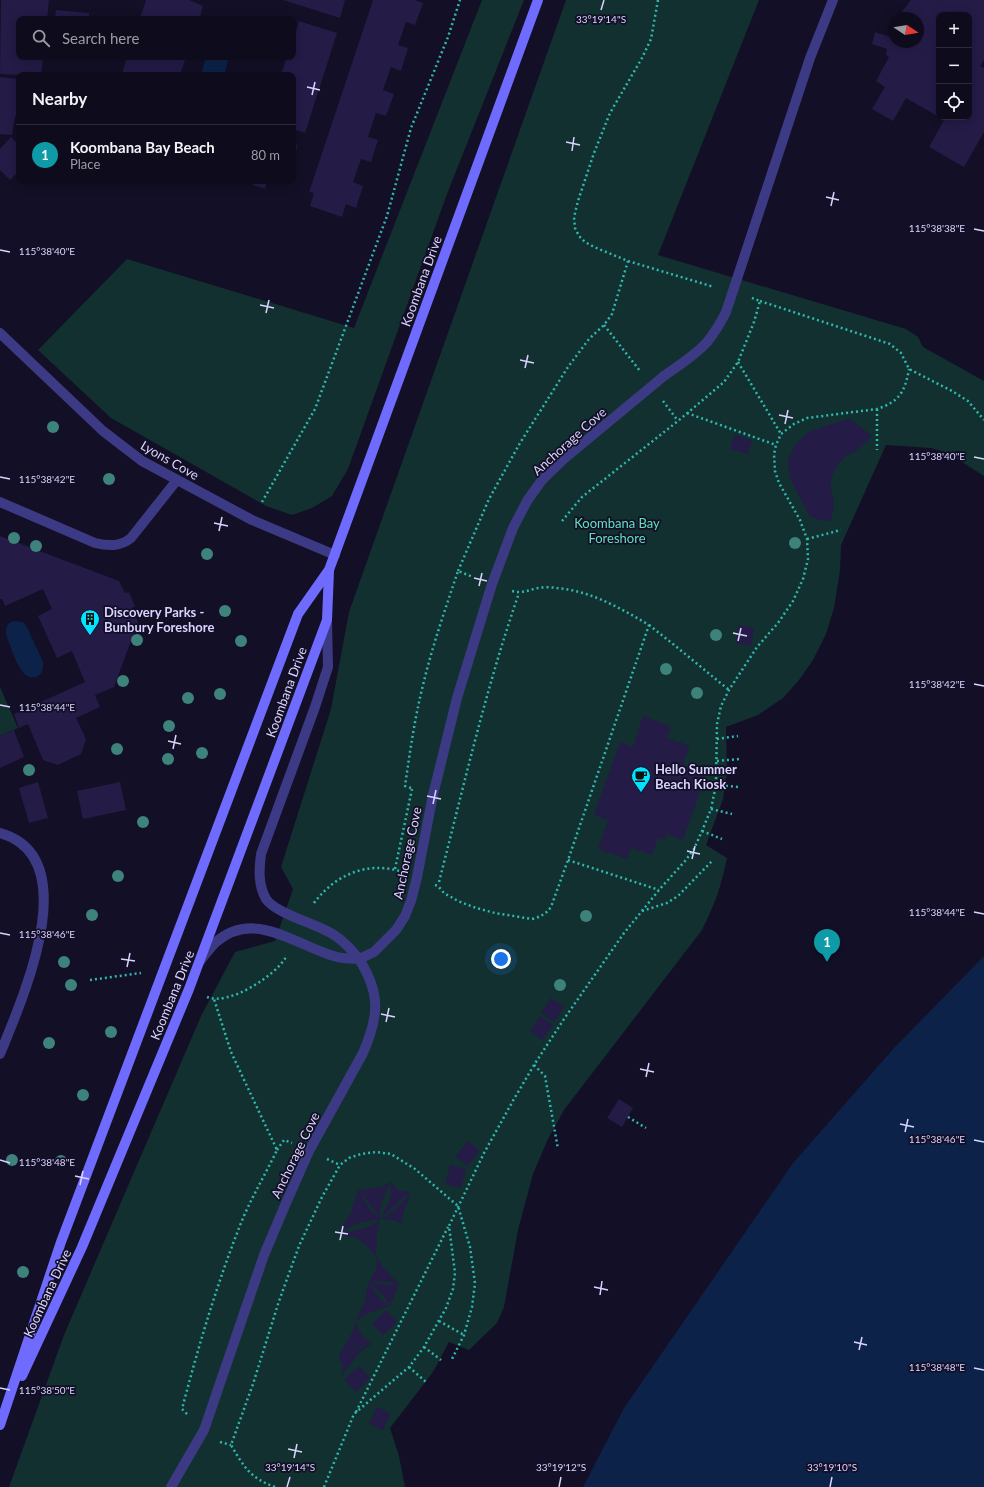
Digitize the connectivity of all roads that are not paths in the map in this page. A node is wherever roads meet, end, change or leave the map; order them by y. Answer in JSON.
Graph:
{"nodes":[{"id":1,"x":538,"y":0,"type":"edge"},
{"id":2,"x":833,"y":0,"type":"edge"},
{"id":3,"x":0,"y":333,"type":"edge"},
{"id":4,"x":177,"y":480,"type":"junction"},
{"id":5,"x":0,"y":502,"type":"edge"},
{"id":6,"x":335,"y":555,"type":"junction"},
{"id":7,"x":329,"y":570,"type":"junction"},
{"id":8,"x":326,"y":620,"type":"junction"},
{"id":9,"x":0,"y":833,"type":"edge"},
{"id":10,"x":359,"y":958,"type":"junction"},
{"id":11,"x":199,"y":962,"type":"junction"},
{"id":12,"x":0,"y":1054,"type":"edge"},
{"id":13,"x":1,"y":1421,"type":"edge"},
{"id":14,"x":171,"y":1487,"type":"edge"}],
"edges":[{"from":1,"to":6,"type":"main road","name":"Koombana Drive"},
{"from":2,"to":10,"type":"street","name":"Anchorage Cove"},
{"from":3,"to":4,"type":"street","name":"Lyons Cove"},
{"from":4,"to":5,"type":"street"},
{"from":4,"to":6,"type":"street","name":"Lyons Cove"},
{"from":6,"to":7,"type":"main road","name":"Koombana Drive"},
{"from":7,"to":8,"type":"main road","name":"Koombana Drive"},
{"from":7,"to":13,"type":"main road","name":"Koombana Drive"},
{"from":8,"to":10,"type":"street"},
{"from":8,"to":11,"type":"main road","name":"Koombana Drive"},
{"from":9,"to":12,"type":"street"},
{"from":10,"to":11,"type":"street"},
{"from":10,"to":14,"type":"street","name":"Anchorage Cove"},
{"from":11,"to":13,"type":"main road","name":"Koombana Drive"}]}
